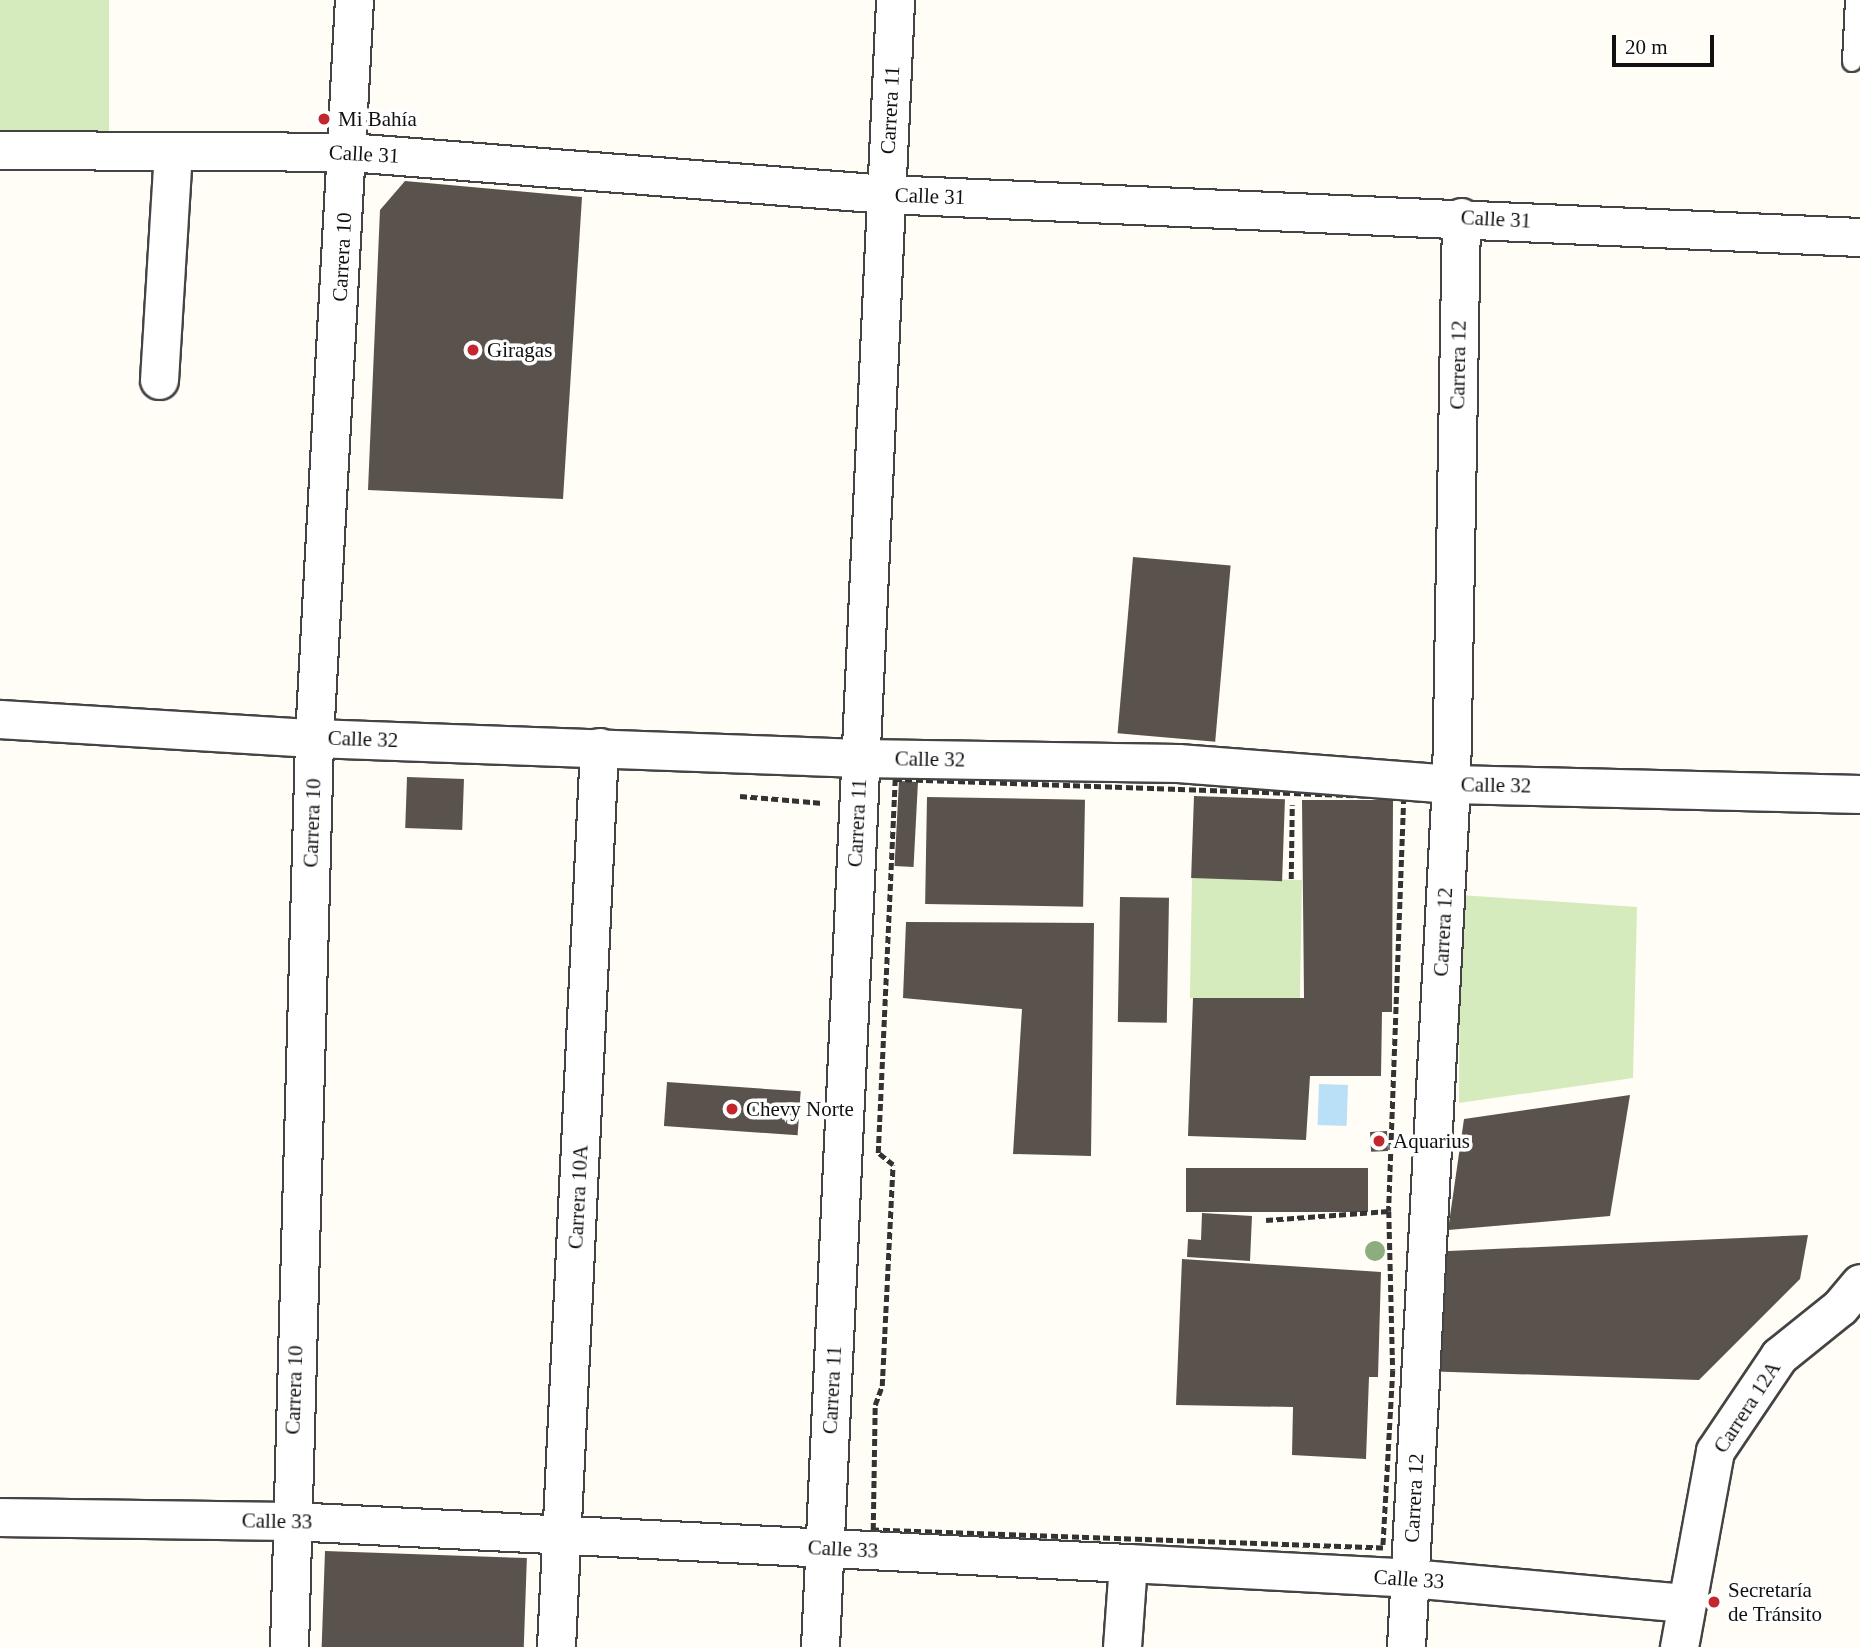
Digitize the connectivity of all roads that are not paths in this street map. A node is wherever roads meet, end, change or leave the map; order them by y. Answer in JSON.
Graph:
{"nodes":[{"id":1,"x":354,"y":0,"type":"edge"},
{"id":2,"x":895,"y":0,"type":"edge"},
{"id":3,"x":1855,"y":0,"type":"edge"},
{"id":4,"x":1852,"y":62,"type":"dead end"},
{"id":5,"x":0,"y":150,"type":"edge"},
{"id":6,"x":349,"y":152,"type":"junction"},
{"id":7,"x":173,"y":153,"type":"junction"},
{"id":8,"x":886,"y":194,"type":"junction"},
{"id":9,"x":1461,"y":217,"type":"junction"},
{"id":10,"x":1860,"y":237,"type":"edge"},
{"id":11,"x":159,"y":380,"type":"dead end"},
{"id":12,"x":0,"y":719,"type":"edge"},
{"id":13,"x":314,"y":737,"type":"junction"},
{"id":14,"x":599,"y":747,"type":"junction"},
{"id":15,"x":860,"y":758,"type":"junction"},
{"id":16,"x":1451,"y":784,"type":"junction"},
{"id":17,"x":1860,"y":794,"type":"edge"},
{"id":18,"x":1860,"y":1283,"type":"edge"},
{"id":19,"x":0,"y":1517,"type":"edge"},
{"id":20,"x":290,"y":1521,"type":"junction"},
{"id":21,"x":562,"y":1535,"type":"junction"},
{"id":22,"x":825,"y":1548,"type":"junction"},
{"id":23,"x":1128,"y":1563,"type":"junction"},
{"id":24,"x":1410,"y":1578,"type":"junction"},
{"id":25,"x":1685,"y":1603,"type":"junction"},
{"id":26,"x":289,"y":1647,"type":"edge"},
{"id":27,"x":556,"y":1647,"type":"edge"},
{"id":28,"x":820,"y":1647,"type":"edge"},
{"id":29,"x":1122,"y":1647,"type":"edge"},
{"id":30,"x":1406,"y":1647,"type":"edge"},
{"id":31,"x":1679,"y":1647,"type":"edge"}],
"edges":[{"from":1,"to":6,"type":"street","name":"Carrera 10"},
{"from":2,"to":8,"type":"street","name":"Carrera 11"},
{"from":3,"to":4,"type":"lane"},
{"from":5,"to":7,"type":"street","name":"Calle 31"},
{"from":6,"to":7,"type":"street","name":"Calle 31"},
{"from":6,"to":8,"type":"street","name":"Calle 31"},
{"from":6,"to":13,"type":"street","name":"Carrera 10"},
{"from":7,"to":11,"type":"street"},
{"from":8,"to":9,"type":"street","name":"Calle 31"},
{"from":8,"to":15,"type":"street","name":"Carrera 11"},
{"from":9,"to":10,"type":"street","name":"Calle 31"},
{"from":9,"to":16,"type":"street","name":"Carrera 12"},
{"from":12,"to":13,"type":"street","name":"Calle 32"},
{"from":13,"to":14,"type":"street","name":"Calle 32"},
{"from":13,"to":20,"type":"street","name":"Carrera 10"},
{"from":14,"to":15,"type":"street","name":"Calle 32"},
{"from":14,"to":21,"type":"street","name":"Carrera 10A"},
{"from":15,"to":16,"type":"street","name":"Calle 32"},
{"from":15,"to":22,"type":"street","name":"Carrera 11"},
{"from":16,"to":17,"type":"street","name":"Calle 32"},
{"from":16,"to":24,"type":"street","name":"Carrera 12"},
{"from":18,"to":25,"type":"street","name":"Carrera 12A"},
{"from":19,"to":20,"type":"street","name":"Calle 33"},
{"from":20,"to":21,"type":"street","name":"Calle 33"},
{"from":20,"to":26,"type":"street","name":"Carrera 10"},
{"from":21,"to":22,"type":"street","name":"Calle 33"},
{"from":21,"to":27,"type":"street","name":"Carrera 10A"},
{"from":22,"to":23,"type":"street","name":"Calle 33"},
{"from":22,"to":28,"type":"street","name":"Carrera 11"},
{"from":23,"to":24,"type":"street","name":"Calle 33"},
{"from":23,"to":29,"type":"street"},
{"from":24,"to":25,"type":"street","name":"Calle 33"},
{"from":24,"to":30,"type":"street","name":"Carrera 12"},
{"from":25,"to":31,"type":"street","name":"Carrera 12A"}]}
